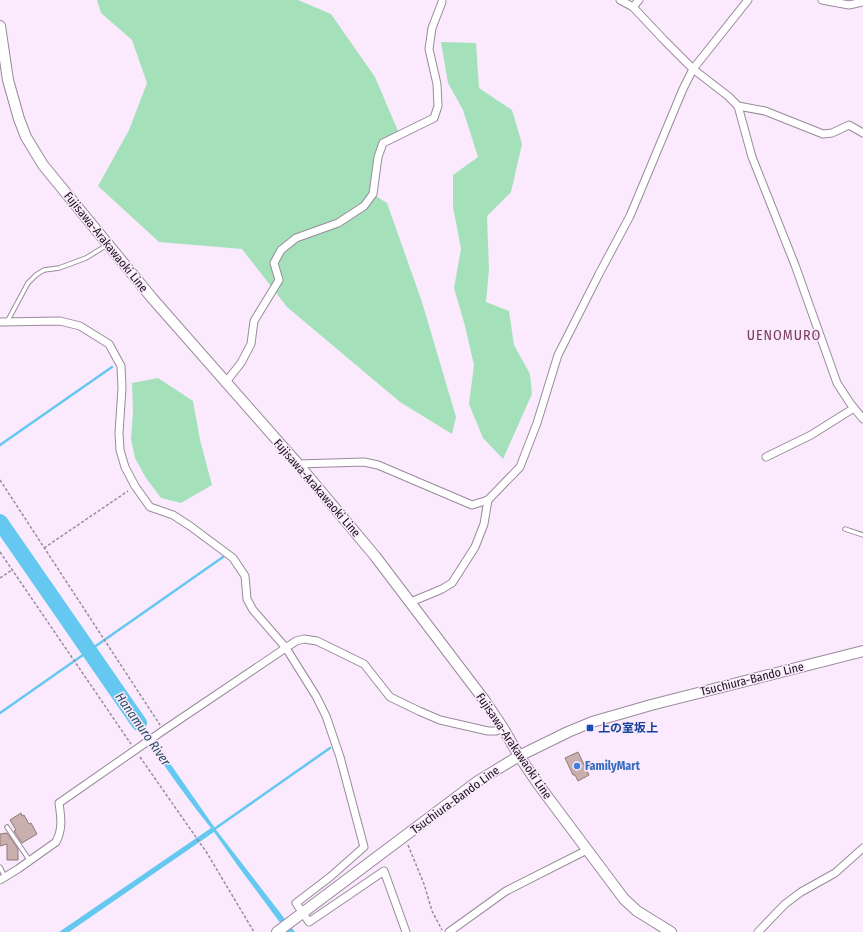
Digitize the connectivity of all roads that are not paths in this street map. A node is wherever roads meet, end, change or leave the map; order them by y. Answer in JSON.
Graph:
{"nodes":[{"id":1,"x":620,"y":0,"type":"edge"},
{"id":2,"x":639,"y":0,"type":"edge"},
{"id":3,"x":748,"y":0,"type":"edge"},
{"id":4,"x":822,"y":0,"type":"edge"},
{"id":5,"x":442,"y":1,"type":"edge"},
{"id":6,"x":863,"y":2,"type":"edge"},
{"id":7,"x":633,"y":7,"type":"junction"},
{"id":8,"x":0,"y":26,"type":"edge"},
{"id":9,"x":693,"y":69,"type":"junction"},
{"id":10,"x":738,"y":106,"type":"junction"},
{"id":11,"x":863,"y":133,"type":"edge"},
{"id":12,"x":108,"y":244,"type":"junction"},
{"id":13,"x":4,"y":322,"type":"edge"},
{"id":14,"x":225,"y":383,"type":"junction"},
{"id":15,"x":854,"y":408,"type":"junction"},
{"id":16,"x":863,"y":419,"type":"edge"},
{"id":17,"x":766,"y":457,"type":"dead end"},
{"id":18,"x":298,"y":464,"type":"junction"},
{"id":19,"x":488,"y":500,"type":"junction"},
{"id":20,"x":845,"y":529,"type":"dead end"},
{"id":21,"x":863,"y":535,"type":"edge"},
{"id":22,"x":411,"y":602,"type":"junction"},
{"id":23,"x":286,"y":648,"type":"junction"},
{"id":24,"x":863,"y":651,"type":"edge"},
{"id":25,"x":503,"y":728,"type":"junction"},
{"id":26,"x":518,"y":756,"type":"junction"},
{"id":27,"x":7,"y":827,"type":"dead end"},
{"id":28,"x":863,"y":848,"type":"edge"},
{"id":29,"x":587,"y":850,"type":"junction"},
{"id":30,"x":30,"y":861,"type":"junction"},
{"id":31,"x":0,"y":867,"type":"edge"},
{"id":32,"x":2,"y":879,"type":"edge"},
{"id":33,"x":301,"y":915,"type":"junction"},
{"id":34,"x":277,"y":932,"type":"edge"},
{"id":35,"x":406,"y":932,"type":"edge"},
{"id":36,"x":449,"y":932,"type":"edge"},
{"id":37,"x":671,"y":932,"type":"edge"},
{"id":38,"x":758,"y":932,"type":"edge"}],
"edges":[{"from":1,"to":7,"type":"street"},
{"from":2,"to":7,"type":"street"},
{"from":3,"to":9,"type":"street"},
{"from":4,"to":6,"type":"street"},
{"from":5,"to":14,"type":"street"},
{"from":7,"to":9,"type":"street"},
{"from":8,"to":12,"type":"main road","name":"Fujisawa-Arakawaoki Line"},
{"from":9,"to":10,"type":"street"},
{"from":9,"to":19,"type":"street"},
{"from":10,"to":11,"type":"street"},
{"from":10,"to":15,"type":"street"},
{"from":12,"to":13,"type":"lane"},
{"from":12,"to":14,"type":"main road","name":"Fujisawa-Arakawaoki Line"},
{"from":13,"to":23,"type":"street"},
{"from":14,"to":18,"type":"main road","name":"Fujisawa-Arakawaoki Line"},
{"from":15,"to":16,"type":"street"},
{"from":15,"to":17,"type":"street"},
{"from":18,"to":19,"type":"street"},
{"from":18,"to":22,"type":"main road","name":"Fujisawa-Arakawaoki Line"},
{"from":19,"to":22,"type":"street"},
{"from":20,"to":21,"type":"lane"},
{"from":22,"to":25,"type":"main road","name":"Fujisawa-Arakawaoki Line"},
{"from":23,"to":25,"type":"street"},
{"from":23,"to":30,"type":"street"},
{"from":23,"to":33,"type":"street"},
{"from":24,"to":26,"type":"main road","name":"Tsuchiura-Bando Line"},
{"from":25,"to":26,"type":"main road","name":"Fujisawa-Arakawaoki Line"},
{"from":26,"to":29,"type":"main road","name":"Fujisawa-Arakawaoki Line"},
{"from":26,"to":33,"type":"main road","name":"Tsuchiura-Bando Line"},
{"from":27,"to":30,"type":"lane"},
{"from":28,"to":38,"type":"street"},
{"from":29,"to":36,"type":"street"},
{"from":29,"to":37,"type":"main road","name":"Fujisawa-Arakawaoki Line"},
{"from":30,"to":32,"type":"street"},
{"from":31,"to":32,"type":"lane"},
{"from":33,"to":34,"type":"main road","name":"Tsuchiura-Bando Line"},
{"from":33,"to":35,"type":"street"}]}
